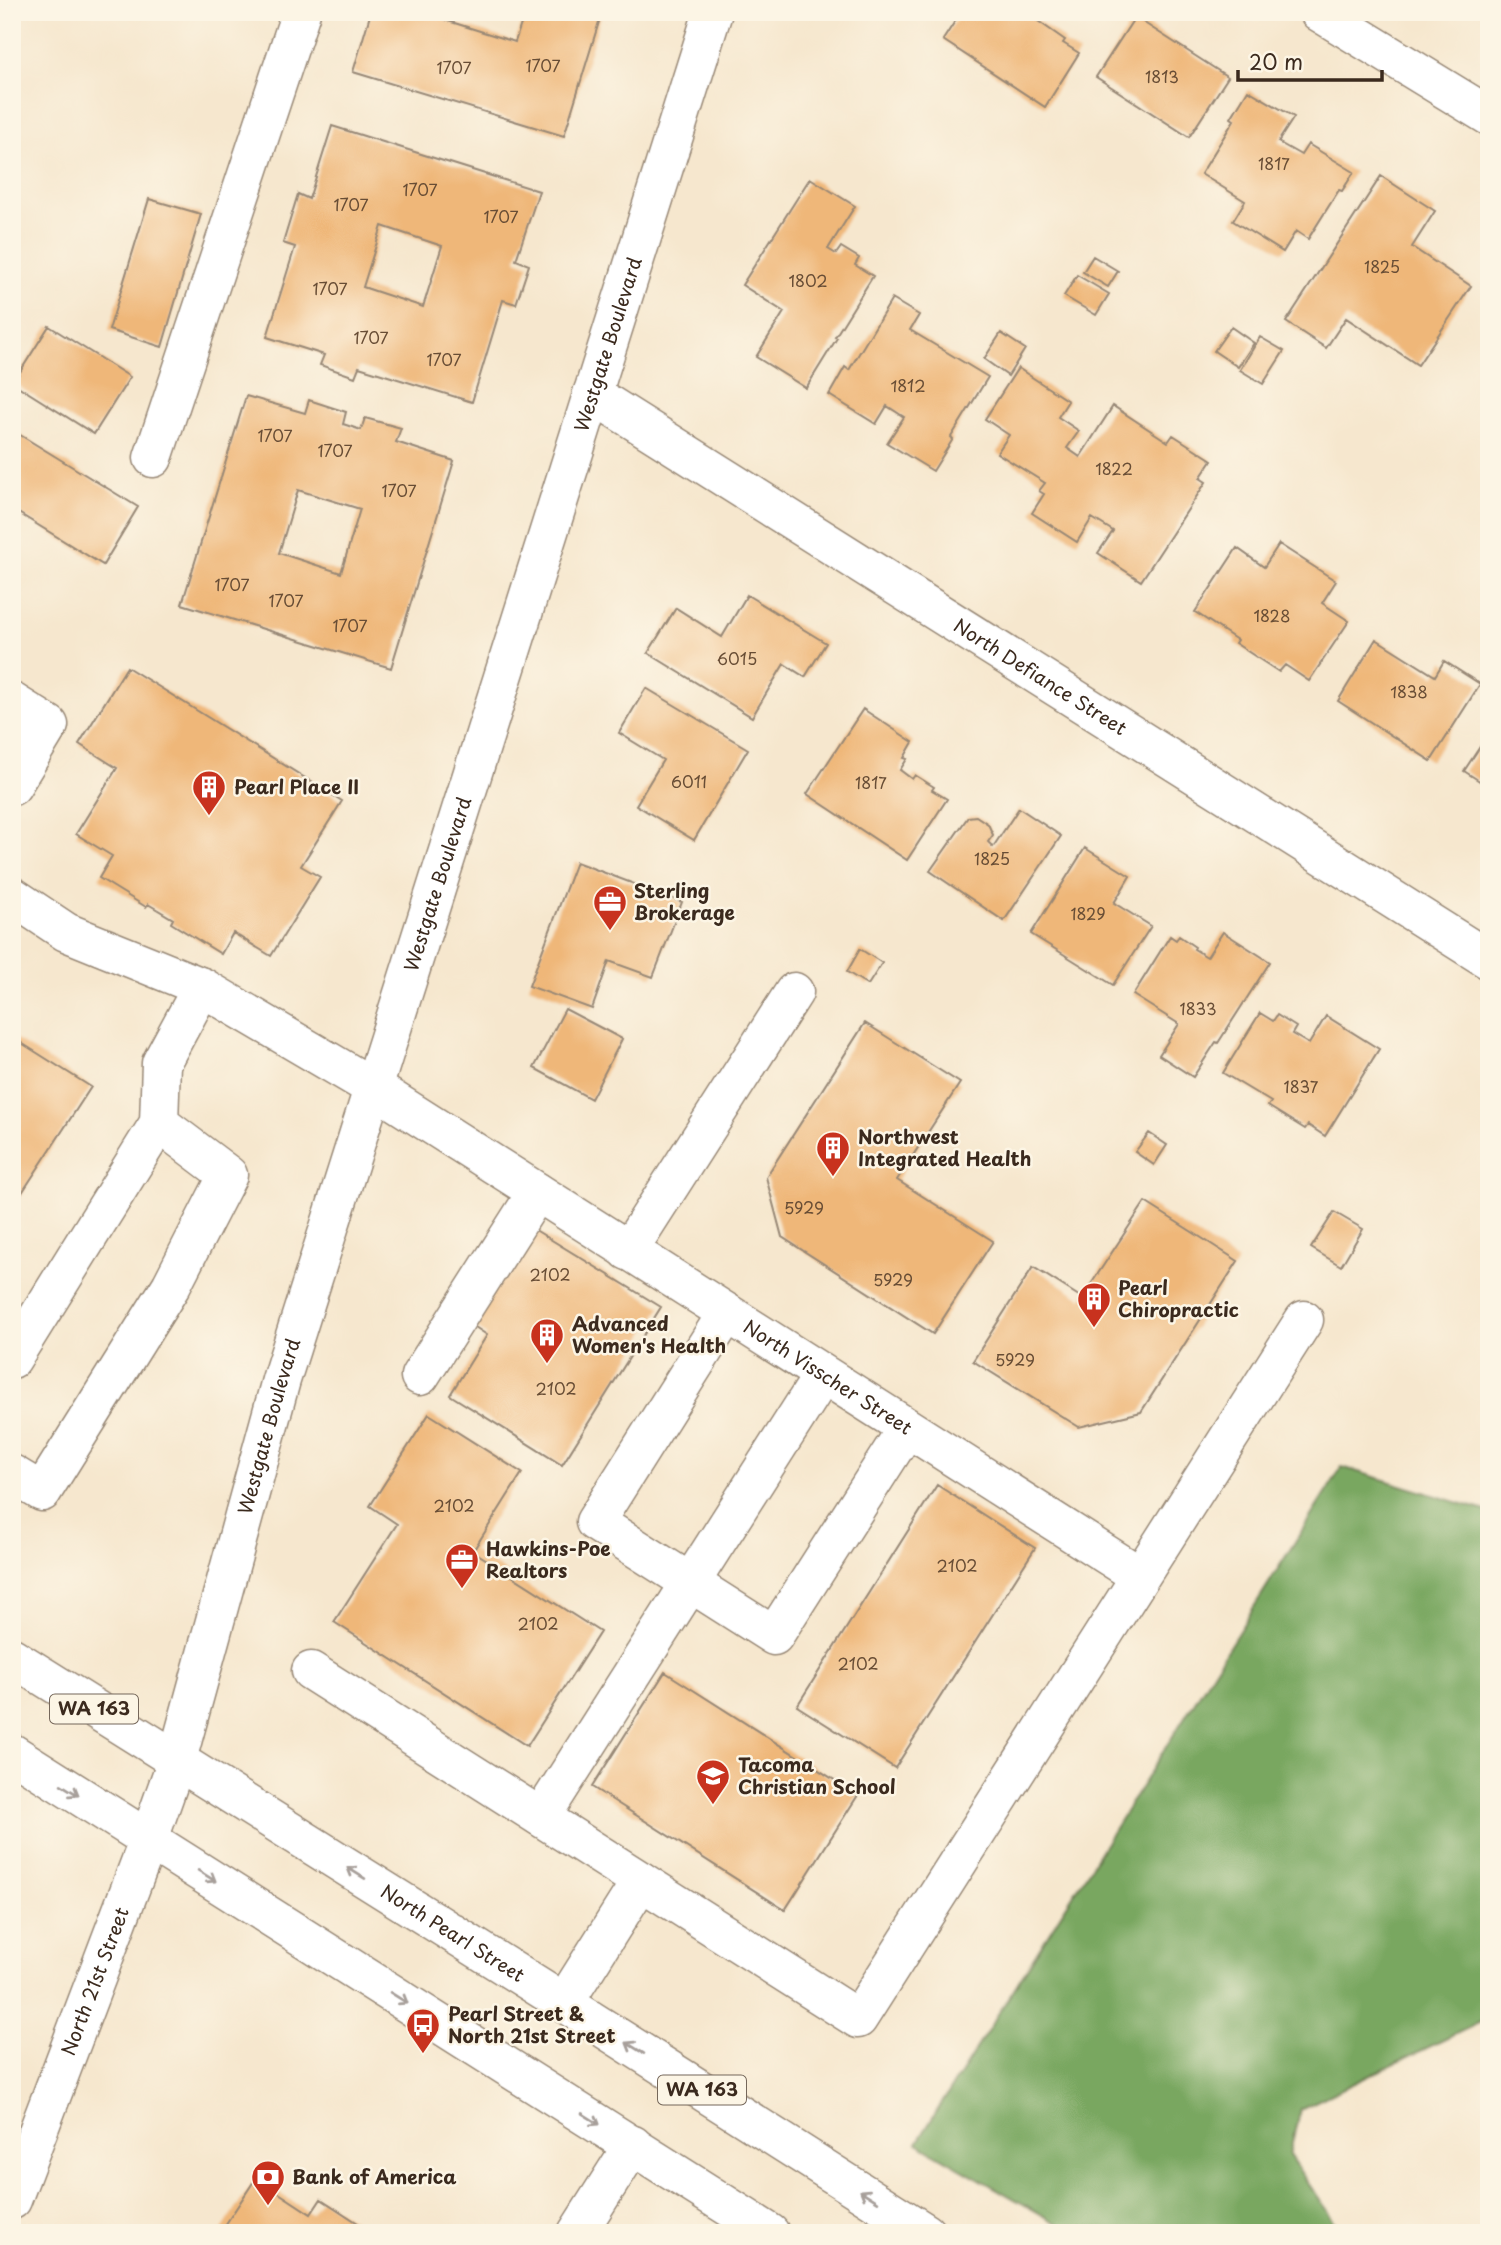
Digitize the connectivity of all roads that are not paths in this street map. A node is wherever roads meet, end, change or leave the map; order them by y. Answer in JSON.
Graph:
{"nodes":[{"id":1,"x":301,"y":12,"type":"edge"},
{"id":2,"x":713,"y":12,"type":"edge"},
{"id":3,"x":1320,"y":12,"type":"edge"},
{"id":4,"x":1489,"y":116,"type":"edge"},
{"id":5,"x":592,"y":394,"type":"junction"},
{"id":6,"x":153,"y":458,"type":"dead end"},
{"id":7,"x":12,"y":702,"type":"edge"},
{"id":8,"x":12,"y":786,"type":"edge"},
{"id":9,"x":12,"y":896,"type":"edge"},
{"id":10,"x":1489,"y":960,"type":"edge"},
{"id":11,"x":202,"y":987,"type":"junction"},
{"id":12,"x":794,"y":992,"type":"dead end"},
{"id":13,"x":374,"y":1088,"type":"junction"},
{"id":14,"x":159,"y":1123,"type":"junction"},
{"id":15,"x":537,"y":1192,"type":"junction"},
{"id":16,"x":628,"y":1251,"type":"junction"},
{"id":17,"x":727,"y":1313,"type":"junction"},
{"id":18,"x":1304,"y":1320,"type":"dead end"},
{"id":19,"x":12,"y":1359,"type":"edge"},
{"id":20,"x":823,"y":1374,"type":"junction"},
{"id":21,"x":421,"y":1376,"type":"dead end"},
{"id":22,"x":907,"y":1428,"type":"junction"},
{"id":23,"x":12,"y":1474,"type":"edge"},
{"id":24,"x":1140,"y":1576,"type":"junction"},
{"id":25,"x":691,"y":1582,"type":"junction"},
{"id":26,"x":12,"y":1657,"type":"edge"},
{"id":27,"x":311,"y":1671,"type":"dead end"},
{"id":28,"x":12,"y":1753,"type":"edge"},
{"id":29,"x":177,"y":1760,"type":"junction"},
{"id":30,"x":541,"y":1817,"type":"junction"},
{"id":31,"x":149,"y":1839,"type":"junction"},
{"id":32,"x":641,"y":1881,"type":"junction"},
{"id":33,"x":564,"y":2003,"type":"junction"},
{"id":34,"x":633,"y":2146,"type":"junction"},
{"id":35,"x":12,"y":2200,"type":"edge"},
{"id":36,"x":577,"y":2233,"type":"edge"},
{"id":37,"x":770,"y":2233,"type":"edge"},
{"id":38,"x":926,"y":2233,"type":"edge"}],
"edges":[{"from":1,"to":6,"type":"street"},
{"from":2,"to":5,"type":"street","name":"Westgate Boulevard"},
{"from":3,"to":4,"type":"street"},
{"from":5,"to":10,"type":"street","name":"North Defiance Street"},
{"from":5,"to":13,"type":"street","name":"Westgate Boulevard"},
{"from":7,"to":8,"type":"street"},
{"from":9,"to":11,"type":"street","name":"North Visscher Street"},
{"from":11,"to":13,"type":"street","name":"North Visscher Street"},
{"from":11,"to":14,"type":"street"},
{"from":12,"to":16,"type":"street"},
{"from":13,"to":15,"type":"street","name":"North Visscher Street"},
{"from":13,"to":29,"type":"street","name":"Westgate Boulevard"},
{"from":14,"to":19,"type":"street"},
{"from":14,"to":23,"type":"street"},
{"from":15,"to":16,"type":"street","name":"North Visscher Street"},
{"from":15,"to":21,"type":"street"},
{"from":16,"to":17,"type":"street","name":"North Visscher Street"},
{"from":17,"to":20,"type":"street","name":"North Visscher Street"},
{"from":17,"to":25,"type":"street"},
{"from":18,"to":24,"type":"street"},
{"from":20,"to":22,"type":"street","name":"North Visscher Street"},
{"from":20,"to":25,"type":"street"},
{"from":22,"to":24,"type":"street","name":"North Visscher Street"},
{"from":22,"to":25,"type":"street"},
{"from":24,"to":32,"type":"street"},
{"from":25,"to":30,"type":"street"},
{"from":26,"to":29,"type":"street","name":"North Pearl Street","number":"WA 163"},
{"from":27,"to":30,"type":"street"},
{"from":28,"to":31,"type":"street","one_way":true},
{"from":29,"to":31,"type":"street","name":"North 21st Street"},
{"from":33,"to":29,"type":"street","name":"North Pearl Street","number":"WA 163","one_way":true},
{"from":30,"to":32,"type":"street"},
{"from":31,"to":34,"type":"street","one_way":true},
{"from":31,"to":35,"type":"street","name":"North 21st Street"},
{"from":32,"to":33,"type":"street"},
{"from":38,"to":33,"type":"street","name":"North Pearl Street","number":"WA 163","one_way":true},
{"from":34,"to":36,"type":"street"},
{"from":34,"to":37,"type":"street"}]}
